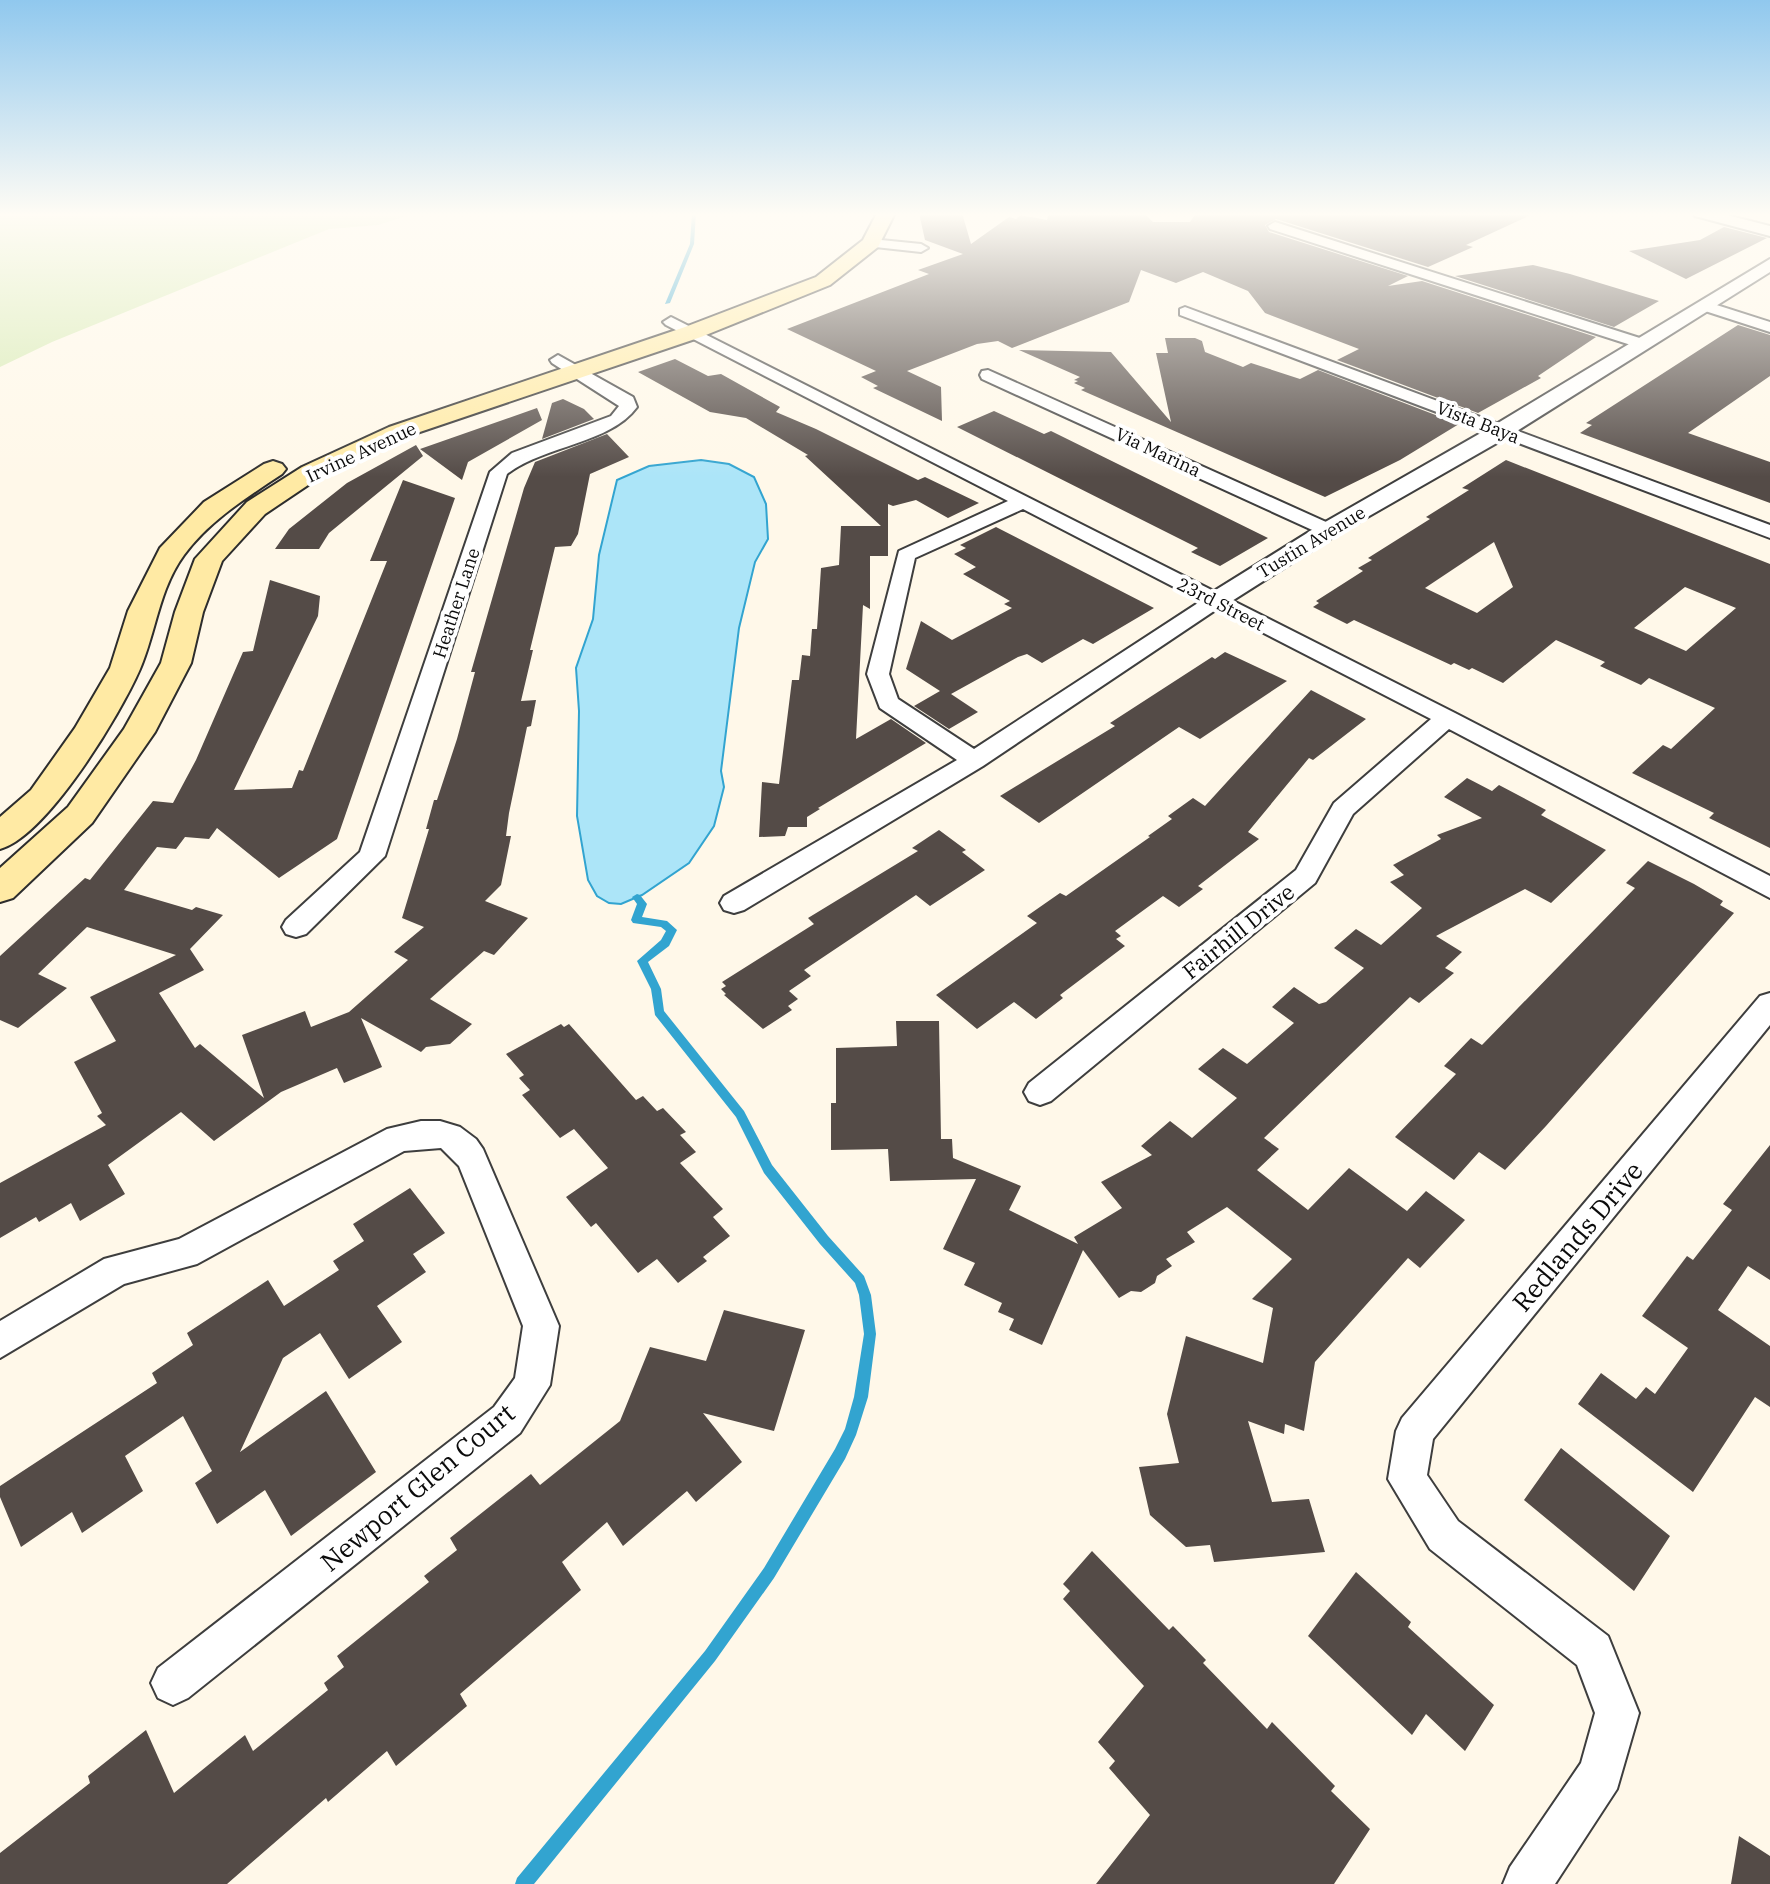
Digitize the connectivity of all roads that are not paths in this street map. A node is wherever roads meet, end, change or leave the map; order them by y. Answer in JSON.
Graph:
{"nodes":[{"id":1,"x":730,"y":301,"type":"edge"},
{"id":2,"x":772,"y":301,"type":"edge"},
{"id":3,"x":1509,"y":301,"type":"edge"},
{"id":4,"x":1712,"y":301,"type":"edge"},
{"id":5,"x":1704,"y":306,"type":"junction"},
{"id":6,"x":1185,"y":312,"type":"dead end"},
{"id":7,"x":671,"y":322,"type":"junction"},
{"id":8,"x":1770,"y":327,"type":"edge"},
{"id":9,"x":693,"y":332,"type":"junction"},
{"id":10,"x":1640,"y":343,"type":"junction"},
{"id":11,"x":567,"y":366,"type":"junction"},
{"id":12,"x":988,"y":375,"type":"dead end"},
{"id":13,"x":1501,"y":431,"type":"junction"},
{"id":14,"x":1020,"y":503,"type":"junction"},
{"id":15,"x":1328,"y":530,"type":"junction"},
{"id":16,"x":1770,"y":532,"type":"edge"},
{"id":17,"x":1215,"y":601,"type":"junction"},
{"id":18,"x":1447,"y":718,"type":"junction"},
{"id":19,"x":974,"y":760,"type":"junction"},
{"id":20,"x":0,"y":837,"type":"edge"},
{"id":21,"x":1770,"y":888,"type":"edge"},
{"id":22,"x":0,"y":889,"type":"edge"},
{"id":23,"x":734,"y":903,"type":"dead end"},
{"id":24,"x":296,"y":927,"type":"dead end"},
{"id":25,"x":1770,"y":1004,"type":"edge"},
{"id":26,"x":1040,"y":1092,"type":"dead end"},
{"id":27,"x":0,"y":1341,"type":"edge"},
{"id":28,"x":173,"y":1683,"type":"dead end"},
{"id":29,"x":1527,"y":1884,"type":"edge"}],
"edges":[{"from":1,"to":7,"type":"main road","name":"Irvine Avenue"},
{"from":2,"to":9,"type":"main road","name":"Irvine Avenue"},
{"from":3,"to":10,"type":"street"},
{"from":4,"to":5,"type":"street","name":"Tustin Avenue"},
{"from":5,"to":8,"type":"street"},
{"from":5,"to":10,"type":"street","name":"Tustin Avenue"},
{"from":6,"to":13,"type":"street","name":"Vista Baya"},
{"from":7,"to":9,"type":"street","name":"23rd Street"},
{"from":7,"to":11,"type":"main road","name":"Irvine Avenue"},
{"from":9,"to":11,"type":"main road","name":"Irvine Avenue"},
{"from":9,"to":14,"type":"street","name":"23rd Street"},
{"from":10,"to":13,"type":"street","name":"Tustin Avenue"},
{"from":11,"to":20,"type":"main road","name":"Irvine Avenue"},
{"from":11,"to":22,"type":"main road","name":"Irvine Avenue"},
{"from":11,"to":24,"type":"street","name":"Heather Lane"},
{"from":12,"to":15,"type":"street","name":"Via Marina"},
{"from":13,"to":15,"type":"street","name":"Tustin Avenue"},
{"from":13,"to":16,"type":"street","name":"Vista Baya"},
{"from":14,"to":17,"type":"street","name":"23rd Street"},
{"from":14,"to":19,"type":"street"},
{"from":15,"to":17,"type":"street","name":"Tustin Avenue"},
{"from":17,"to":18,"type":"street","name":"23rd Street"},
{"from":17,"to":19,"type":"street","name":"Tustin Avenue"},
{"from":18,"to":21,"type":"street","name":"23rd Street"},
{"from":18,"to":26,"type":"street","name":"Fairhill Drive"},
{"from":19,"to":23,"type":"street","name":"Tustin Avenue"},
{"from":25,"to":29,"type":"street","name":"Redlands Drive"},
{"from":27,"to":28,"type":"street","name":"Newport Glen Court"}]}
